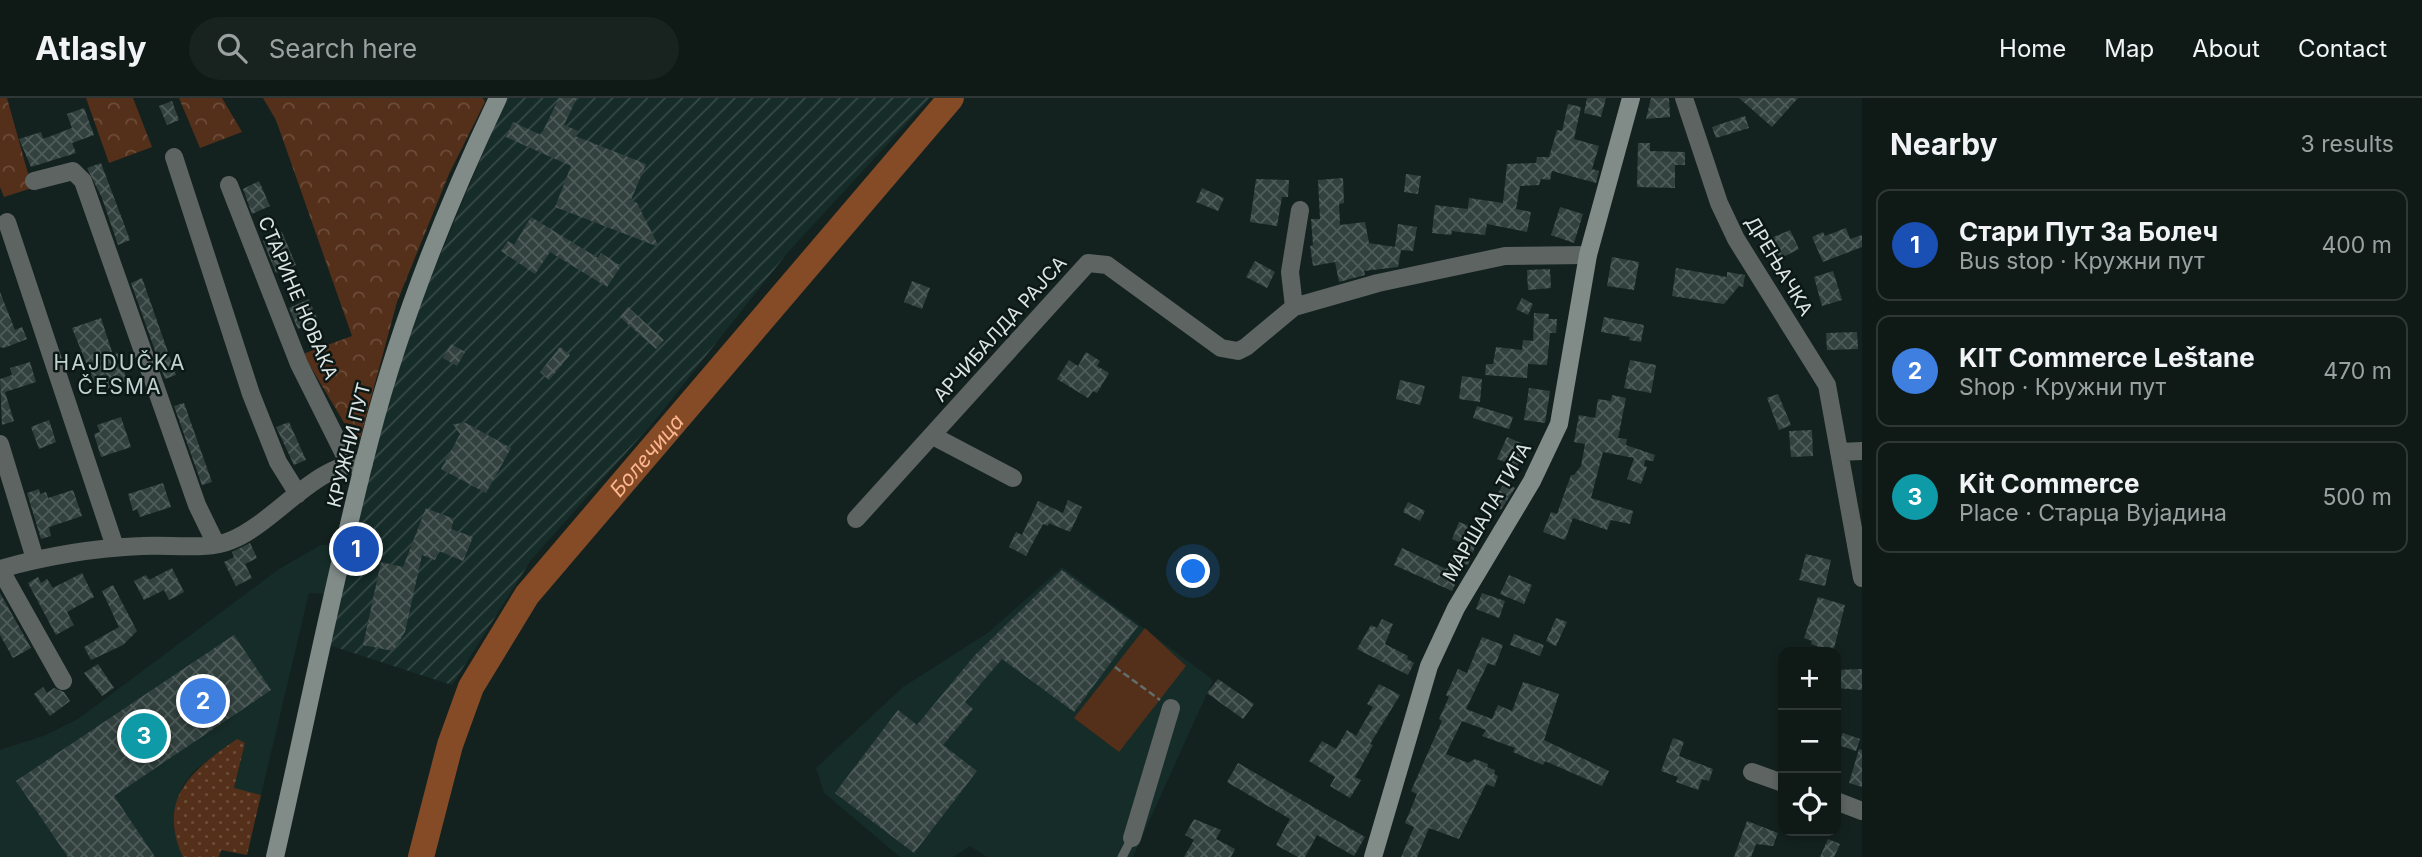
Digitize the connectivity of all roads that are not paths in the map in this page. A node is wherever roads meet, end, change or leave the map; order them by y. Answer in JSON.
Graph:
{"nodes":[{"id":1,"x":498,"y":98,"type":"edge"},
{"id":2,"x":1631,"y":98,"type":"edge"},
{"id":3,"x":1684,"y":98,"type":"edge"},
{"id":4,"x":174,"y":157,"type":"dead end"},
{"id":5,"x":34,"y":181,"type":"dead end"},
{"id":6,"x":229,"y":185,"type":"dead end"},
{"id":7,"x":1300,"y":209,"type":"dead end"},
{"id":8,"x":7,"y":222,"type":"dead end"},
{"id":9,"x":1588,"y":256,"type":"junction"},
{"id":10,"x":1294,"y":307,"type":"junction"},
{"id":11,"x":933,"y":436,"type":"junction"},
{"id":12,"x":0,"y":444,"type":"edge"},
{"id":13,"x":1862,"y":451,"type":"edge"},
{"id":14,"x":1839,"y":452,"type":"junction"},
{"id":15,"x":357,"y":463,"type":"junction"},
{"id":16,"x":1013,"y":478,"type":"dead end"},
{"id":17,"x":298,"y":494,"type":"junction"},
{"id":18,"x":856,"y":519,"type":"dead end"},
{"id":19,"x":216,"y":544,"type":"junction"},
{"id":20,"x":114,"y":547,"type":"junction"},
{"id":21,"x":35,"y":559,"type":"junction"},
{"id":22,"x":0,"y":569,"type":"edge"},
{"id":23,"x":1862,"y":578,"type":"edge"},
{"id":24,"x":63,"y":681,"type":"dead end"},
{"id":25,"x":1171,"y":708,"type":"road end"},
{"id":26,"x":1752,"y":772,"type":"dead end"},
{"id":27,"x":1778,"y":781,"type":"edge"},
{"id":28,"x":1841,"y":803,"type":"edge"},
{"id":29,"x":1862,"y":811,"type":"edge"},
{"id":30,"x":1132,"y":838,"type":"joint"},
{"id":31,"x":275,"y":857,"type":"edge"},
{"id":32,"x":1122,"y":857,"type":"edge"},
{"id":33,"x":1373,"y":857,"type":"edge"}],
"edges":[{"from":1,"to":15,"type":"street","name":"КРУЖНИ ПУТ"},
{"from":2,"to":9,"type":"street","name":"МАРШАЛА ТИТА"},
{"from":3,"to":14,"type":"street","name":"ДРЕЊАЧКА"},
{"from":4,"to":17,"type":"street"},
{"from":5,"to":19,"type":"street"},
{"from":6,"to":15,"type":"street","name":"СТАРИНЕ НОВАКА"},
{"from":7,"to":10,"type":"street"},
{"from":8,"to":20,"type":"street"},
{"from":9,"to":10,"type":"street","name":"АРЧИБАЛДА РАЈСА"},
{"from":9,"to":33,"type":"street","name":"МАРШАЛА ТИТА"},
{"from":10,"to":11,"type":"street","name":"АРЧИБАЛДА РАЈСА"},
{"from":11,"to":16,"type":"street"},
{"from":11,"to":18,"type":"street","name":"АРЧИБАЛДА РАЈСА"},
{"from":12,"to":21,"type":"street"},
{"from":13,"to":14,"type":"street"},
{"from":14,"to":23,"type":"street","name":"ДРЕЊАЧКА"},
{"from":15,"to":17,"type":"street"},
{"from":15,"to":31,"type":"street","name":"КРУЖНИ ПУТ"},
{"from":17,"to":19,"type":"street"},
{"from":19,"to":20,"type":"street"},
{"from":20,"to":21,"type":"street"},
{"from":21,"to":22,"type":"street"},
{"from":22,"to":24,"type":"street"},
{"from":25,"to":30,"type":"street"},
{"from":26,"to":27,"type":"street"},
{"from":28,"to":29,"type":"street"},
{"from":30,"to":32,"type":"lane"}]}
